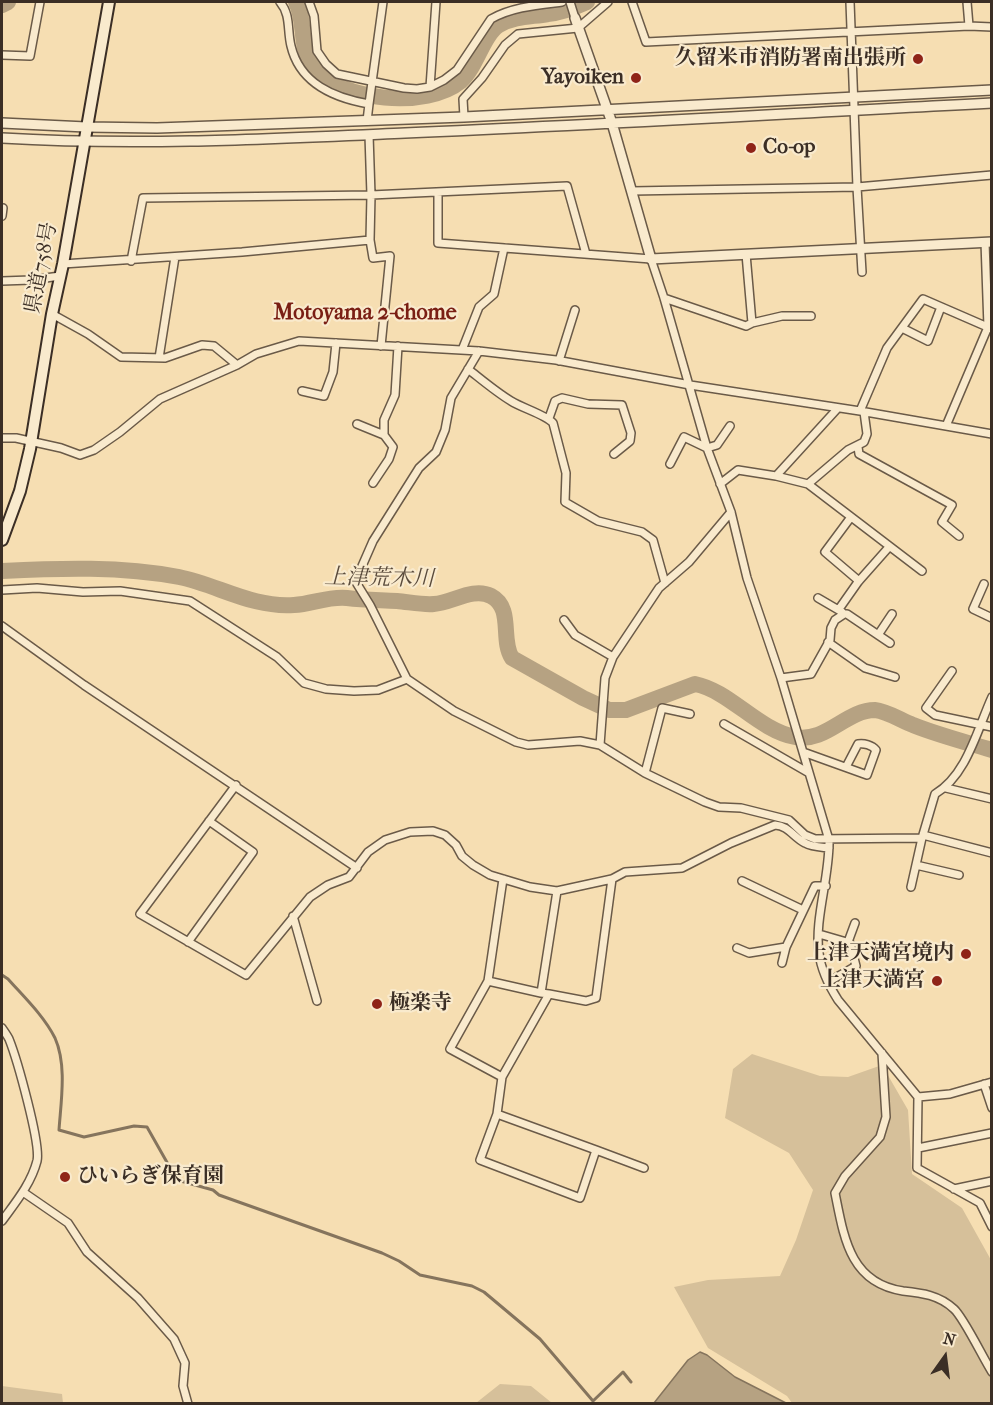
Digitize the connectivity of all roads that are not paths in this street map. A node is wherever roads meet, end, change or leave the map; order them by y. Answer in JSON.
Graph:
{"nodes":[{"id":1,"x":40,"y":2,"type":"edge"},
{"id":2,"x":109,"y":2,"type":"edge"},
{"id":3,"x":280,"y":2,"type":"edge"},
{"id":4,"x":309,"y":2,"type":"edge"},
{"id":5,"x":383,"y":2,"type":"edge"},
{"id":6,"x":436,"y":2,"type":"edge"},
{"id":7,"x":562,"y":2,"type":"edge"},
{"id":8,"x":570,"y":2,"type":"edge"},
{"id":9,"x":608,"y":2,"type":"edge"},
{"id":10,"x":632,"y":2,"type":"edge"},
{"id":11,"x":850,"y":2,"type":"edge"},
{"id":12,"x":967,"y":2,"type":"edge"},
{"id":13,"x":576,"y":23,"type":"junction"},
{"id":14,"x":969,"y":26,"type":"junction"},
{"id":15,"x":992,"y":27,"type":"edge"},
{"id":16,"x":851,"y":31,"type":"junction"},
{"id":17,"x":2,"y":55,"type":"edge"},
{"id":18,"x":373,"y":83,"type":"junction"},
{"id":19,"x":430,"y":87,"type":"junction"},
{"id":20,"x":992,"y":90,"type":"edge"},
{"id":21,"x":853,"y":98,"type":"junction"},
{"id":22,"x":992,"y":103,"type":"edge"},
{"id":23,"x":369,"y":104,"type":"junction"},
{"id":24,"x":854,"y":110,"type":"junction"},
{"id":25,"x":607,"y":111,"type":"junction"},
{"id":26,"x":464,"y":117,"type":"junction"},
{"id":27,"x":367,"y":121,"type":"junction"},
{"id":28,"x":2,"y":123,"type":"edge"},
{"id":29,"x":612,"y":123,"type":"junction"},
{"id":30,"x":86,"y":127,"type":"junction"},
{"id":31,"x":369,"y":135,"type":"junction"},
{"id":32,"x":2,"y":138,"type":"edge"},
{"id":33,"x":85,"y":142,"type":"junction"},
{"id":34,"x":992,"y":175,"type":"edge"},
{"id":35,"x":857,"y":188,"type":"junction"},
{"id":36,"x":438,"y":192,"type":"junction"},
{"id":37,"x":632,"y":192,"type":"junction"},
{"id":38,"x":371,"y":195,"type":"junction"},
{"id":39,"x":2,"y":208,"type":"edge"},
{"id":40,"x":2,"y":216,"type":"edge"},
{"id":41,"x":370,"y":240,"type":"junction"},
{"id":42,"x":988,"y":242,"type":"edge"},
{"id":43,"x":504,"y":248,"type":"junction"},
{"id":44,"x":861,"y":248,"type":"junction"},
{"id":45,"x":586,"y":254,"type":"junction"},
{"id":46,"x":746,"y":254,"type":"junction"},
{"id":47,"x":174,"y":257,"type":"junction"},
{"id":48,"x":651,"y":259,"type":"junction"},
{"id":49,"x":130,"y":261,"type":"junction"},
{"id":50,"x":63,"y":264,"type":"junction"},
{"id":51,"x":862,"y":273,"type":"dead end"},
{"id":52,"x":60,"y":276,"type":"junction"},
{"id":53,"x":2,"y":281,"type":"edge"},
{"id":54,"x":989,"y":292,"type":"edge"},
{"id":55,"x":664,"y":298,"type":"junction"},
{"id":56,"x":941,"y":307,"type":"junction"},
{"id":57,"x":575,"y":310,"type":"dead end"},
{"id":58,"x":52,"y":314,"type":"junction"},
{"id":59,"x":811,"y":316,"type":"dead end"},
{"id":60,"x":752,"y":323,"type":"junction"},
{"id":61,"x":902,"y":328,"type":"junction"},
{"id":62,"x":990,"y":328,"type":"edge"},
{"id":63,"x":336,"y":343,"type":"junction"},
{"id":64,"x":381,"y":346,"type":"junction"},
{"id":65,"x":398,"y":346,"type":"junction"},
{"id":66,"x":462,"y":350,"type":"junction"},
{"id":67,"x":479,"y":351,"type":"junction"},
{"id":68,"x":159,"y":358,"type":"junction"},
{"id":69,"x":560,"y":361,"type":"junction"},
{"id":70,"x":237,"y":365,"type":"junction"},
{"id":71,"x":468,"y":369,"type":"junction"},
{"id":72,"x":690,"y":385,"type":"junction"},
{"id":73,"x":302,"y":391,"type":"dead end"},
{"id":74,"x":838,"y":408,"type":"junction"},
{"id":75,"x":862,"y":411,"type":"junction"},
{"id":76,"x":549,"y":418,"type":"junction"},
{"id":77,"x":357,"y":424,"type":"dead end"},
{"id":78,"x":730,"y":426,"type":"dead end"},
{"id":79,"x":946,"y":426,"type":"junction"},
{"id":80,"x":992,"y":434,"type":"edge"},
{"id":81,"x":384,"y":435,"type":"junction"},
{"id":82,"x":2,"y":438,"type":"edge"},
{"id":83,"x":31,"y":441,"type":"junction"},
{"id":84,"x":858,"y":447,"type":"junction"},
{"id":85,"x":707,"y":448,"type":"junction"},
{"id":86,"x":614,"y":454,"type":"dead end"},
{"id":87,"x":670,"y":464,"type":"dead end"},
{"id":88,"x":777,"y":476,"type":"junction"},
{"id":89,"x":373,"y":483,"type":"dead end"},
{"id":90,"x":720,"y":484,"type":"junction"},
{"id":91,"x":808,"y":484,"type":"junction"},
{"id":92,"x":731,"y":512,"type":"junction"},
{"id":93,"x":851,"y":518,"type":"junction"},
{"id":94,"x":959,"y":536,"type":"dead end"},
{"id":95,"x":2,"y":540,"type":"edge"},
{"id":96,"x":889,"y":547,"type":"junction"},
{"id":97,"x":922,"y":571,"type":"dead end"},
{"id":98,"x":859,"y":580,"type":"junction"},
{"id":99,"x":665,"y":583,"type":"junction"},
{"id":100,"x":984,"y":584,"type":"dead end"},
{"id":101,"x":2,"y":590,"type":"edge"},
{"id":102,"x":818,"y":598,"type":"dead end"},
{"id":103,"x":841,"y":611,"type":"junction"},
{"id":104,"x":892,"y":614,"type":"dead end"},
{"id":105,"x":992,"y":618,"type":"edge"},
{"id":106,"x":564,"y":620,"type":"dead end"},
{"id":107,"x":2,"y":626,"type":"edge"},
{"id":108,"x":878,"y":635,"type":"junction"},
{"id":109,"x":828,"y":642,"type":"junction"},
{"id":110,"x":890,"y":643,"type":"dead end"},
{"id":111,"x":613,"y":657,"type":"junction"},
{"id":112,"x":952,"y":671,"type":"dead end"},
{"id":113,"x":895,"y":677,"type":"dead end"},
{"id":114,"x":781,"y":678,"type":"junction"},
{"id":115,"x":406,"y":680,"type":"junction"},
{"id":116,"x":992,"y":697,"type":"edge"},
{"id":117,"x":690,"y":714,"type":"dead end"},
{"id":118,"x":724,"y":724,"type":"dead end"},
{"id":119,"x":980,"y":724,"type":"junction"},
{"id":120,"x":992,"y":727,"type":"edge"},
{"id":121,"x":600,"y":745,"type":"junction"},
{"id":122,"x":803,"y":752,"type":"junction"},
{"id":123,"x":846,"y":767,"type":"junction"},
{"id":124,"x":645,"y":773,"type":"junction"},
{"id":125,"x":809,"y":773,"type":"junction"},
{"id":126,"x":236,"y":785,"type":"junction"},
{"id":127,"x":946,"y":788,"type":"junction"},
{"id":128,"x":992,"y":800,"type":"edge"},
{"id":129,"x":209,"y":821,"type":"junction"},
{"id":130,"x":922,"y":837,"type":"junction"},
{"id":131,"x":829,"y":844,"type":"junction"},
{"id":132,"x":992,"y":853,"type":"edge"},
{"id":133,"x":916,"y":865,"type":"junction"},
{"id":134,"x":357,"y":868,"type":"junction"},
{"id":135,"x":959,"y":875,"type":"dead end"},
{"id":136,"x":503,"y":879,"type":"junction"},
{"id":137,"x":612,"y":879,"type":"junction"},
{"id":138,"x":742,"y":881,"type":"dead end"},
{"id":139,"x":826,"y":886,"type":"junction"},
{"id":140,"x":911,"y":887,"type":"dead end"},
{"id":141,"x":557,"y":891,"type":"junction"},
{"id":142,"x":803,"y":910,"type":"junction"},
{"id":143,"x":294,"y":916,"type":"junction"},
{"id":144,"x":855,"y":923,"type":"dead end"},
{"id":145,"x":819,"y":934,"type":"junction"},
{"id":146,"x":188,"y":942,"type":"junction"},
{"id":147,"x":848,"y":942,"type":"junction"},
{"id":148,"x":786,"y":947,"type":"junction"},
{"id":149,"x":737,"y":948,"type":"dead end"},
{"id":150,"x":782,"y":963,"type":"dead end"},
{"id":151,"x":488,"y":981,"type":"junction"},
{"id":152,"x":828,"y":982,"type":"junction"},
{"id":153,"x":545,"y":993,"type":"junction"},
{"id":154,"x":317,"y":1001,"type":"dead end"},
{"id":155,"x":2,"y":1028,"type":"edge"},
{"id":156,"x":882,"y":1053,"type":"junction"},
{"id":157,"x":502,"y":1077,"type":"junction"},
{"id":158,"x":988,"y":1083,"type":"edge"},
{"id":159,"x":918,"y":1097,"type":"junction"},
{"id":160,"x":992,"y":1108,"type":"edge"},
{"id":161,"x":497,"y":1114,"type":"junction"},
{"id":162,"x":992,"y":1133,"type":"edge"},
{"id":163,"x":918,"y":1148,"type":"junction"},
{"id":164,"x":597,"y":1150,"type":"junction"},
{"id":165,"x":644,"y":1168,"type":"dead end"},
{"id":166,"x":992,"y":1181,"type":"edge"},
{"id":167,"x":954,"y":1189,"type":"junction"},
{"id":168,"x":23,"y":1192,"type":"junction"},
{"id":169,"x":2,"y":1221,"type":"edge"},
{"id":170,"x":992,"y":1227,"type":"edge"},
{"id":171,"x":992,"y":1372,"type":"edge"},
{"id":172,"x":188,"y":1404,"type":"edge"}],
"edges":[{"from":1,"to":17,"type":"street"},
{"from":2,"to":30,"type":"main road","name":"県道758号"},
{"from":3,"to":23,"type":"street"},
{"from":4,"to":18,"type":"street"},
{"from":5,"to":18,"type":"street"},
{"from":6,"to":19,"type":"street"},
{"from":7,"to":19,"type":"street"},
{"from":8,"to":13,"type":"street"},
{"from":9,"to":13,"type":"street"},
{"from":10,"to":16,"type":"street"},
{"from":11,"to":16,"type":"street"},
{"from":12,"to":14,"type":"street"},
{"from":13,"to":25,"type":"street"},
{"from":13,"to":26,"type":"street"},
{"from":14,"to":15,"type":"street"},
{"from":14,"to":16,"type":"street"},
{"from":16,"to":21,"type":"street"},
{"from":18,"to":19,"type":"street"},
{"from":18,"to":23,"type":"street"},
{"from":20,"to":21,"type":"street"},
{"from":21,"to":24,"type":"street"},
{"from":21,"to":25,"type":"street"},
{"from":22,"to":24,"type":"street"},
{"from":23,"to":27,"type":"street"},
{"from":24,"to":29,"type":"street"},
{"from":24,"to":35,"type":"street"},
{"from":25,"to":26,"type":"street"},
{"from":25,"to":29,"type":"street"},
{"from":26,"to":27,"type":"street"},
{"from":27,"to":30,"type":"street"},
{"from":28,"to":30,"type":"street"},
{"from":29,"to":31,"type":"street"},
{"from":29,"to":37,"type":"street"},
{"from":30,"to":33,"type":"main road","name":"県道758号"},
{"from":31,"to":33,"type":"street"},
{"from":31,"to":38,"type":"street"},
{"from":32,"to":33,"type":"street"},
{"from":33,"to":50,"type":"main road","name":"県道758号"},
{"from":34,"to":35,"type":"street"},
{"from":35,"to":37,"type":"street"},
{"from":35,"to":44,"type":"street"},
{"from":36,"to":38,"type":"street"},
{"from":36,"to":43,"type":"street"},
{"from":36,"to":45,"type":"street"},
{"from":37,"to":48,"type":"street"},
{"from":38,"to":41,"type":"street"},
{"from":38,"to":49,"type":"street"},
{"from":39,"to":40,"type":"street"},
{"from":41,"to":47,"type":"street"},
{"from":41,"to":64,"type":"street"},
{"from":42,"to":44,"type":"street"},
{"from":42,"to":54,"type":"street"},
{"from":43,"to":45,"type":"street"},
{"from":43,"to":66,"type":"street"},
{"from":44,"to":46,"type":"street"},
{"from":44,"to":51,"type":"street"},
{"from":45,"to":48,"type":"street"},
{"from":46,"to":48,"type":"street"},
{"from":46,"to":60,"type":"street"},
{"from":47,"to":49,"type":"street"},
{"from":47,"to":68,"type":"street"},
{"from":48,"to":55,"type":"street"},
{"from":49,"to":50,"type":"street"},
{"from":50,"to":52,"type":"main road","name":"県道758号"},
{"from":52,"to":53,"type":"street"},
{"from":52,"to":58,"type":"main road","name":"県道758号"},
{"from":54,"to":62,"type":"street"},
{"from":55,"to":60,"type":"street"},
{"from":55,"to":72,"type":"street"},
{"from":56,"to":61,"type":"street"},
{"from":56,"to":61,"type":"street"},
{"from":56,"to":62,"type":"street"},
{"from":57,"to":69,"type":"street"},
{"from":58,"to":68,"type":"street"},
{"from":58,"to":83,"type":"main road","name":"県道758号"},
{"from":59,"to":60,"type":"street"},
{"from":61,"to":75,"type":"street"},
{"from":62,"to":79,"type":"street"},
{"from":63,"to":64,"type":"street"},
{"from":63,"to":70,"type":"street"},
{"from":63,"to":73,"type":"street"},
{"from":64,"to":65,"type":"street"},
{"from":65,"to":66,"type":"street"},
{"from":65,"to":81,"type":"street"},
{"from":66,"to":67,"type":"street"},
{"from":67,"to":69,"type":"street"},
{"from":67,"to":71,"type":"street"},
{"from":68,"to":70,"type":"street"},
{"from":69,"to":72,"type":"street"},
{"from":70,"to":83,"type":"street"},
{"from":71,"to":76,"type":"street"},
{"from":71,"to":115,"type":"street"},
{"from":72,"to":74,"type":"street"},
{"from":72,"to":85,"type":"street"},
{"from":74,"to":75,"type":"street"},
{"from":74,"to":88,"type":"street"},
{"from":75,"to":79,"type":"street"},
{"from":75,"to":84,"type":"street"},
{"from":76,"to":86,"type":"street"},
{"from":76,"to":99,"type":"street"},
{"from":77,"to":81,"type":"street"},
{"from":78,"to":85,"type":"street"},
{"from":79,"to":80,"type":"street"},
{"from":81,"to":89,"type":"street"},
{"from":82,"to":83,"type":"street"},
{"from":83,"to":95,"type":"main road","name":"県道758号"},
{"from":84,"to":91,"type":"street"},
{"from":84,"to":94,"type":"street"},
{"from":85,"to":87,"type":"street"},
{"from":85,"to":90,"type":"street"},
{"from":88,"to":90,"type":"street"},
{"from":88,"to":91,"type":"street"},
{"from":90,"to":92,"type":"street"},
{"from":91,"to":93,"type":"street"},
{"from":92,"to":99,"type":"street"},
{"from":92,"to":114,"type":"street"},
{"from":93,"to":96,"type":"street"},
{"from":93,"to":98,"type":"street"},
{"from":96,"to":97,"type":"street"},
{"from":96,"to":98,"type":"street"},
{"from":98,"to":103,"type":"street"},
{"from":99,"to":111,"type":"street"},
{"from":100,"to":105,"type":"street"},
{"from":101,"to":115,"type":"street"},
{"from":102,"to":103,"type":"street"},
{"from":103,"to":108,"type":"street"},
{"from":103,"to":109,"type":"street"},
{"from":104,"to":108,"type":"street"},
{"from":106,"to":111,"type":"street"},
{"from":107,"to":126,"type":"street"},
{"from":108,"to":110,"type":"street"},
{"from":109,"to":113,"type":"street"},
{"from":109,"to":114,"type":"street"},
{"from":111,"to":121,"type":"street"},
{"from":112,"to":119,"type":"street"},
{"from":114,"to":122,"type":"street"},
{"from":115,"to":121,"type":"street"},
{"from":116,"to":119,"type":"street"},
{"from":117,"to":124,"type":"street"},
{"from":118,"to":125,"type":"street"},
{"from":119,"to":120,"type":"street"},
{"from":119,"to":127,"type":"street"},
{"from":121,"to":124,"type":"street"},
{"from":122,"to":123,"type":"street"},
{"from":122,"to":125,"type":"street"},
{"from":123,"to":123,"type":"street"},
{"from":124,"to":131,"type":"street"},
{"from":125,"to":131,"type":"street"},
{"from":126,"to":129,"type":"street"},
{"from":126,"to":134,"type":"street"},
{"from":127,"to":128,"type":"street"},
{"from":127,"to":130,"type":"street"},
{"from":129,"to":146,"type":"street"},
{"from":129,"to":146,"type":"street"},
{"from":130,"to":131,"type":"street"},
{"from":130,"to":132,"type":"street"},
{"from":130,"to":133,"type":"street"},
{"from":131,"to":137,"type":"street"},
{"from":131,"to":139,"type":"street"},
{"from":133,"to":135,"type":"street"},
{"from":133,"to":140,"type":"street"},
{"from":134,"to":136,"type":"street"},
{"from":134,"to":143,"type":"street"},
{"from":136,"to":141,"type":"street"},
{"from":136,"to":151,"type":"street"},
{"from":137,"to":141,"type":"street"},
{"from":137,"to":153,"type":"street"},
{"from":138,"to":142,"type":"street"},
{"from":139,"to":142,"type":"street"},
{"from":139,"to":145,"type":"street"},
{"from":141,"to":153,"type":"street"},
{"from":142,"to":148,"type":"street"},
{"from":143,"to":146,"type":"street"},
{"from":143,"to":154,"type":"street"},
{"from":144,"to":147,"type":"street"},
{"from":145,"to":147,"type":"street"},
{"from":145,"to":152,"type":"street"},
{"from":147,"to":152,"type":"street"},
{"from":148,"to":149,"type":"street"},
{"from":148,"to":150,"type":"street"},
{"from":151,"to":153,"type":"street"},
{"from":151,"to":157,"type":"street"},
{"from":152,"to":156,"type":"street"},
{"from":153,"to":157,"type":"street"},
{"from":155,"to":168,"type":"street"},
{"from":156,"to":159,"type":"street"},
{"from":156,"to":171,"type":"street"},
{"from":157,"to":161,"type":"street"},
{"from":158,"to":159,"type":"street"},
{"from":158,"to":160,"type":"street"},
{"from":159,"to":163,"type":"street"},
{"from":161,"to":164,"type":"street"},
{"from":161,"to":164,"type":"street"},
{"from":162,"to":163,"type":"street"},
{"from":163,"to":167,"type":"street"},
{"from":164,"to":165,"type":"street"},
{"from":166,"to":167,"type":"street"},
{"from":167,"to":170,"type":"street"},
{"from":168,"to":169,"type":"street"},
{"from":168,"to":172,"type":"street"}]}
